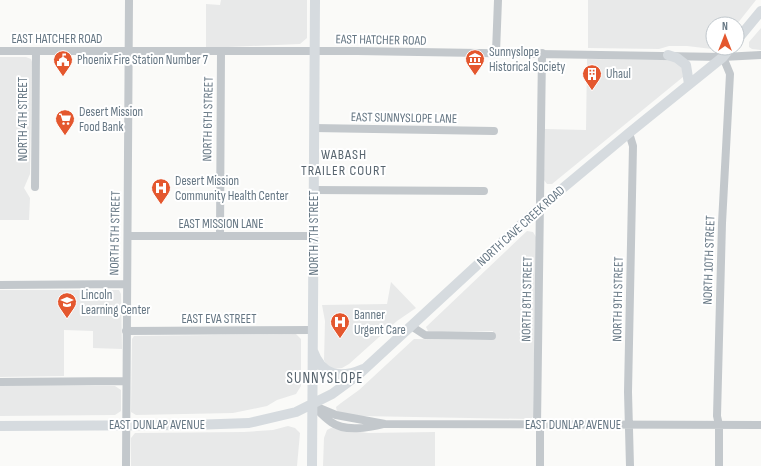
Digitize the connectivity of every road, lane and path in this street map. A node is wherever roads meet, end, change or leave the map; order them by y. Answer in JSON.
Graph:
{"nodes":[{"id":1,"x":129,"y":0,"type":"edge"},
{"id":2,"x":315,"y":0,"type":"edge"},
{"id":3,"x":498,"y":0,"type":"edge"},
{"id":4,"x":761,"y":11,"type":"edge"},
{"id":5,"x":745,"y":30,"type":"edge"},
{"id":6,"x":0,"y":51,"type":"edge"},
{"id":7,"x":36,"y":51,"type":"junction"},
{"id":8,"x":129,"y":51,"type":"junction"},
{"id":9,"x":221,"y":51,"type":"junction"},
{"id":10,"x":314,"y":51,"type":"junction"},
{"id":11,"x":496,"y":52,"type":"junction"},
{"id":12,"x":542,"y":53,"type":"junction"},
{"id":13,"x":668,"y":55,"type":"junction"},
{"id":14,"x":761,"y":55,"type":"edge"},
{"id":15,"x":723,"y":57,"type":"junction"},
{"id":16,"x":689,"y":84,"type":"junction"},
{"id":17,"x":314,"y":128,"type":"junction"},
{"id":18,"x":494,"y":131,"type":"dead end"},
{"id":19,"x":628,"y":133,"type":"junction"},
{"id":20,"x":35,"y":187,"type":"dead end"},
{"id":21,"x":314,"y":190,"type":"junction"},
{"id":22,"x":484,"y":191,"type":"dead end"},
{"id":23,"x":539,"y":208,"type":"junction"},
{"id":24,"x":128,"y":236,"type":"junction"},
{"id":25,"x":220,"y":236,"type":"junction"},
{"id":26,"x":314,"y":236,"type":"junction"},
{"id":27,"x":127,"y":284,"type":"junction"},
{"id":28,"x":0,"y":285,"type":"edge"},
{"id":29,"x":411,"y":326,"type":"junction"},
{"id":30,"x":312,"y":330,"type":"junction"},
{"id":31,"x":126,"y":331,"type":"junction"},
{"id":32,"x":492,"y":336,"type":"dead end"},
{"id":33,"x":312,"y":348,"type":"junction"},
{"id":34,"x":368,"y":367,"type":"junction"},
{"id":35,"x":126,"y":381,"type":"junction"},
{"id":36,"x":0,"y":382,"type":"edge"},
{"id":37,"x":312,"y":404,"type":"junction"},
{"id":38,"x":629,"y":424,"type":"junction"},
{"id":39,"x":538,"y":425,"type":"junction"},
{"id":40,"x":719,"y":425,"type":"junction"},
{"id":41,"x":761,"y":425,"type":"edge"},
{"id":42,"x":0,"y":426,"type":"edge"},
{"id":43,"x":126,"y":426,"type":"junction"},
{"id":44,"x":126,"y":466,"type":"edge"},
{"id":45,"x":312,"y":466,"type":"edge"},
{"id":46,"x":540,"y":466,"type":"edge"},
{"id":47,"x":630,"y":466,"type":"edge"},
{"id":48,"x":720,"y":466,"type":"edge"}],
"edges":[{"from":1,"to":8,"type":"street","name":"NORTH 5TH STREET"},
{"from":2,"to":10,"type":"main road","name":"NORTH 7TH STREET"},
{"from":3,"to":11,"type":"street"},
{"from":4,"to":5,"type":"main road"},
{"from":6,"to":7,"type":"street","name":"EAST HATCHER ROAD"},
{"from":7,"to":8,"type":"street","name":"EAST HATCHER ROAD"},
{"from":7,"to":20,"type":"street","name":"NORTH 4TH STREET"},
{"from":8,"to":9,"type":"street","name":"EAST HATCHER ROAD"},
{"from":8,"to":24,"type":"street","name":"NORTH 5TH STREET"},
{"from":9,"to":10,"type":"street","name":"EAST HATCHER ROAD"},
{"from":9,"to":25,"type":"street","name":"NORTH 6TH STREET"},
{"from":10,"to":11,"type":"street","name":"EAST HATCHER ROAD"},
{"from":10,"to":17,"type":"main road","name":"NORTH 7TH STREET"},
{"from":11,"to":12,"type":"street","name":"EAST HATCHER ROAD"},
{"from":12,"to":13,"type":"street","name":"EAST HATCHER ROAD"},
{"from":12,"to":23,"type":"street","name":"NORTH 8TH STREET"},
{"from":13,"to":15,"type":"street","name":"EAST HATCHER ROAD"},
{"from":13,"to":16,"type":"main road"},
{"from":14,"to":15,"type":"street","name":"EAST HATCHER ROAD"},
{"from":15,"to":16,"type":"main road","name":"NORTH CAVE CREEK ROAD"},
{"from":15,"to":40,"type":"street","name":"NORTH 10TH STREET"},
{"from":16,"to":19,"type":"main road","name":"NORTH CAVE CREEK ROAD"},
{"from":17,"to":18,"type":"street","name":"EAST SUNNYSLOPE LANE"},
{"from":17,"to":21,"type":"main road","name":"NORTH 7TH STREET"},
{"from":19,"to":23,"type":"main road","name":"NORTH CAVE CREEK ROAD"},
{"from":19,"to":38,"type":"street","name":"NORTH 9TH STREET"},
{"from":21,"to":22,"type":"street"},
{"from":21,"to":26,"type":"main road","name":"NORTH 7TH STREET"},
{"from":23,"to":29,"type":"main road","name":"NORTH CAVE CREEK ROAD"},
{"from":23,"to":39,"type":"street","name":"NORTH 8TH STREET"},
{"from":24,"to":25,"type":"street","name":"EAST MISSION LANE"},
{"from":24,"to":27,"type":"street","name":"NORTH 5TH STREET"},
{"from":25,"to":26,"type":"street","name":"EAST MISSION LANE"},
{"from":26,"to":30,"type":"main road","name":"NORTH 7TH STREET"},
{"from":27,"to":28,"type":"street"},
{"from":27,"to":31,"type":"street","name":"NORTH 5TH STREET"},
{"from":29,"to":32,"type":"street"},
{"from":29,"to":34,"type":"main road","name":"NORTH CAVE CREEK ROAD"},
{"from":30,"to":31,"type":"street","name":"EAST EVA STREET"},
{"from":30,"to":33,"type":"main road","name":"NORTH 7TH STREET"},
{"from":31,"to":35,"type":"street","name":"NORTH 5TH STREET"},
{"from":33,"to":34,"type":"main road"},
{"from":33,"to":37,"type":"main road","name":"NORTH 7TH STREET"},
{"from":34,"to":37,"type":"main road","name":"NORTH CAVE CREEK ROAD"},
{"from":35,"to":36,"type":"street"},
{"from":35,"to":43,"type":"street","name":"NORTH 5TH STREET"},
{"from":37,"to":39,"type":"street","name":"EAST DUNLAP AVENUE"},
{"from":37,"to":43,"type":"main road","name":"EAST DUNLAP AVENUE"},
{"from":37,"to":45,"type":"main road","name":"NORTH 7TH STREET"},
{"from":38,"to":39,"type":"street","name":"EAST DUNLAP AVENUE"},
{"from":38,"to":40,"type":"street","name":"EAST DUNLAP AVENUE"},
{"from":38,"to":47,"type":"street","name":"NORTH 9TH STREET"},
{"from":39,"to":46,"type":"street","name":"NORTH 8TH STREET"},
{"from":40,"to":41,"type":"street","name":"EAST DUNLAP AVENUE"},
{"from":40,"to":48,"type":"street","name":"NORTH 10TH STREET"},
{"from":42,"to":43,"type":"main road","name":"EAST DUNLAP AVENUE"},
{"from":43,"to":44,"type":"street","name":"NORTH 5TH STREET"}]}
